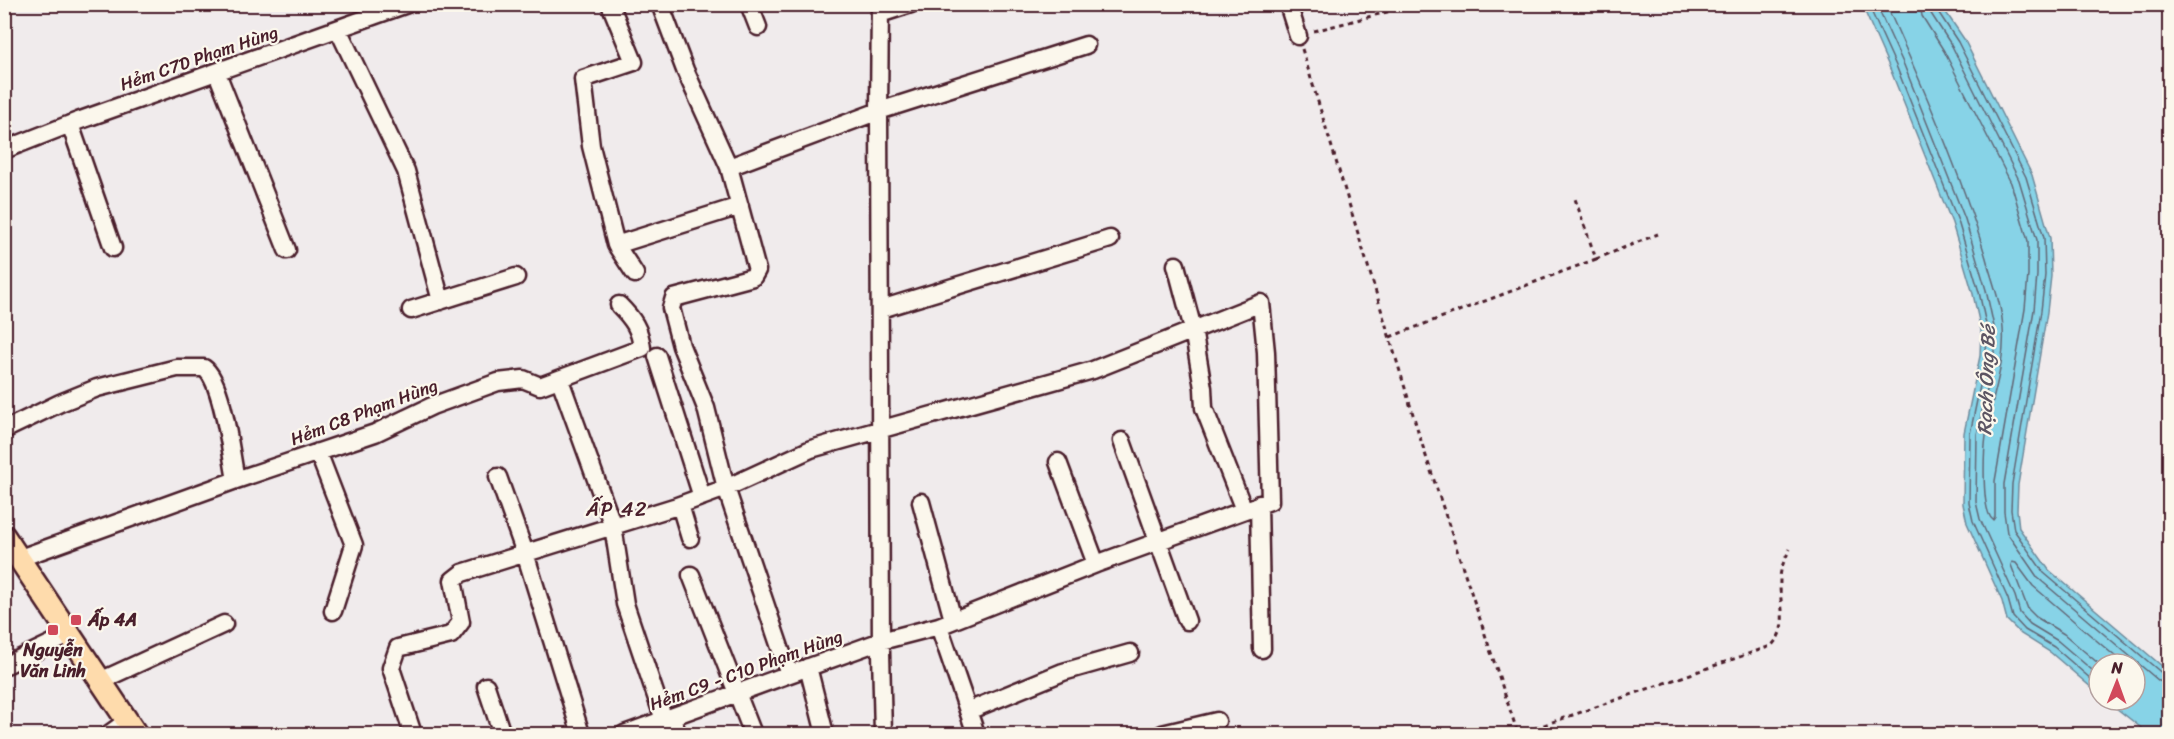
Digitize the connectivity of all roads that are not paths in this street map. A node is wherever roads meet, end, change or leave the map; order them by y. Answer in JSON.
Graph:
{"nodes":[{"id":1,"x":406,"y":4,"type":"edge"},
{"id":2,"x":610,"y":4,"type":"edge"},
{"id":3,"x":660,"y":4,"type":"edge"},
{"id":4,"x":748,"y":4,"type":"edge"},
{"id":5,"x":911,"y":4,"type":"edge"},
{"id":6,"x":1288,"y":4,"type":"edge"},
{"id":7,"x":880,"y":9,"type":"edge"},
{"id":8,"x":758,"y":27,"type":"dead end"},
{"id":9,"x":338,"y":29,"type":"junction"},
{"id":10,"x":1298,"y":36,"type":"road end"},
{"id":11,"x":1086,"y":45,"type":"dead end"},
{"id":12,"x":217,"y":73,"type":"junction"},
{"id":13,"x":879,"y":111,"type":"junction"},
{"id":14,"x":70,"y":124,"type":"junction"},
{"id":15,"x":4,"y":150,"type":"edge"},
{"id":16,"x":729,"y":166,"type":"junction"},
{"id":17,"x":740,"y":206,"type":"junction"},
{"id":18,"x":1110,"y":239,"type":"dead end"},
{"id":19,"x":616,"y":245,"type":"junction"},
{"id":20,"x":113,"y":248,"type":"dead end"},
{"id":21,"x":287,"y":250,"type":"dead end"},
{"id":22,"x":1176,"y":265,"type":"dead end"},
{"id":23,"x":635,"y":274,"type":"dead end"},
{"id":24,"x":516,"y":277,"type":"dead end"},
{"id":25,"x":441,"y":300,"type":"junction"},
{"id":26,"x":619,"y":306,"type":"dead end"},
{"id":27,"x":881,"y":309,"type":"junction"},
{"id":28,"x":411,"y":310,"type":"dead end"},
{"id":29,"x":1193,"y":329,"type":"junction"},
{"id":30,"x":657,"y":356,"type":"dead end"},
{"id":31,"x":560,"y":381,"type":"junction"},
{"id":32,"x":881,"y":429,"type":"junction"},
{"id":33,"x":4,"y":430,"type":"edge"},
{"id":34,"x":1122,"y":441,"type":"dead end"},
{"id":35,"x":318,"y":452,"type":"junction"},
{"id":36,"x":1058,"y":462,"type":"dead end"},
{"id":37,"x":498,"y":477,"type":"dead end"},
{"id":38,"x":236,"y":480,"type":"junction"},
{"id":39,"x":726,"y":488,"type":"junction"},
{"id":40,"x":702,"y":497,"type":"junction"},
{"id":41,"x":921,"y":502,"type":"dead end"},
{"id":42,"x":680,"y":505,"type":"junction"},
{"id":43,"x":1258,"y":505,"type":"junction"},
{"id":44,"x":613,"y":526,"type":"junction"},
{"id":45,"x":4,"y":536,"type":"edge"},
{"id":46,"x":690,"y":538,"type":"dead end"},
{"id":47,"x":1159,"y":543,"type":"junction"},
{"id":48,"x":525,"y":553,"type":"junction"},
{"id":49,"x":20,"y":558,"type":"junction"},
{"id":50,"x":1096,"y":564,"type":"junction"},
{"id":51,"x":691,"y":574,"type":"dead end"},
{"id":52,"x":333,"y":610,"type":"dead end"},
{"id":53,"x":1187,"y":621,"type":"dead end"},
{"id":54,"x":946,"y":623,"type":"junction"},
{"id":55,"x":224,"y":624,"type":"dead end"},
{"id":56,"x":69,"y":635,"type":"junction"},
{"id":57,"x":881,"y":641,"type":"junction"},
{"id":58,"x":1262,"y":649,"type":"dead end"},
{"id":59,"x":1130,"y":653,"type":"dead end"},
{"id":60,"x":4,"y":666,"type":"edge"},
{"id":61,"x":808,"y":667,"type":"junction"},
{"id":62,"x":789,"y":675,"type":"junction"},
{"id":63,"x":100,"y":681,"type":"junction"},
{"id":64,"x":486,"y":686,"type":"dead end"},
{"id":65,"x":738,"y":694,"type":"junction"},
{"id":66,"x":968,"y":711,"type":"junction"},
{"id":67,"x":668,"y":719,"type":"junction"},
{"id":68,"x":1217,"y":720,"type":"dead end"},
{"id":69,"x":132,"y":728,"type":"edge"},
{"id":70,"x":109,"y":735,"type":"edge"},
{"id":71,"x":413,"y":735,"type":"edge"},
{"id":72,"x":502,"y":735,"type":"edge"},
{"id":73,"x":581,"y":735,"type":"edge"},
{"id":74,"x":624,"y":735,"type":"edge"},
{"id":75,"x":678,"y":735,"type":"edge"},
{"id":76,"x":753,"y":735,"type":"edge"},
{"id":77,"x":825,"y":735,"type":"edge"},
{"id":78,"x":883,"y":735,"type":"edge"},
{"id":79,"x":976,"y":735,"type":"edge"},
{"id":80,"x":1162,"y":735,"type":"edge"}],
"edges":[{"from":1,"to":9,"type":"street","name":"Hẻm C7D Phạm Hùng"},
{"from":2,"to":19,"type":"street"},
{"from":3,"to":16,"type":"street"},
{"from":4,"to":8,"type":"street"},
{"from":5,"to":7,"type":"street"},
{"from":6,"to":10,"type":"street"},
{"from":7,"to":13,"type":"street"},
{"from":9,"to":12,"type":"street","name":"Hẻm C7D Phạm Hùng"},
{"from":9,"to":25,"type":"street"},
{"from":11,"to":13,"type":"street"},
{"from":12,"to":14,"type":"street","name":"Hẻm C7D Phạm Hùng"},
{"from":12,"to":21,"type":"street"},
{"from":13,"to":16,"type":"street"},
{"from":13,"to":27,"type":"street"},
{"from":14,"to":15,"type":"street","name":"Hẻm C7D Phạm Hùng"},
{"from":14,"to":20,"type":"street"},
{"from":16,"to":17,"type":"street"},
{"from":17,"to":19,"type":"street"},
{"from":17,"to":39,"type":"street"},
{"from":18,"to":27,"type":"street"},
{"from":19,"to":23,"type":"street"},
{"from":22,"to":29,"type":"street"},
{"from":24,"to":25,"type":"street"},
{"from":25,"to":28,"type":"street"},
{"from":26,"to":31,"type":"street","name":"Hẻm C8 Phạm Hùng"},
{"from":27,"to":32,"type":"street"},
{"from":29,"to":32,"type":"street"},
{"from":29,"to":43,"type":"street"},
{"from":29,"to":43,"type":"street"},
{"from":30,"to":40,"type":"street"},
{"from":31,"to":35,"type":"street","name":"Hẻm C8 Phạm Hùng"},
{"from":31,"to":44,"type":"street"},
{"from":32,"to":39,"type":"street"},
{"from":32,"to":57,"type":"street"},
{"from":33,"to":38,"type":"street"},
{"from":34,"to":47,"type":"street"},
{"from":35,"to":38,"type":"street","name":"Hẻm C8 Phạm Hùng"},
{"from":35,"to":52,"type":"street"},
{"from":36,"to":50,"type":"street"},
{"from":37,"to":48,"type":"street"},
{"from":38,"to":49,"type":"street","name":"Hẻm C8 Phạm Hùng"},
{"from":39,"to":40,"type":"street"},
{"from":39,"to":62,"type":"street"},
{"from":40,"to":42,"type":"street"},
{"from":41,"to":54,"type":"street"},
{"from":42,"to":44,"type":"street"},
{"from":42,"to":46,"type":"street"},
{"from":43,"to":47,"type":"street","name":"Hẻm C9 - C10 Phạm Hùng"},
{"from":43,"to":58,"type":"street"},
{"from":44,"to":48,"type":"street"},
{"from":44,"to":67,"type":"street"},
{"from":45,"to":49,"type":"main road"},
{"from":47,"to":50,"type":"street","name":"Hẻm C9 - C10 Phạm Hùng"},
{"from":47,"to":53,"type":"street"},
{"from":48,"to":71,"type":"street"},
{"from":48,"to":73,"type":"street"},
{"from":49,"to":56,"type":"main road"},
{"from":50,"to":54,"type":"street","name":"Hẻm C9 - C10 Phạm Hùng"},
{"from":51,"to":65,"type":"street"},
{"from":54,"to":57,"type":"street","name":"Hẻm C9 - C10 Phạm Hùng"},
{"from":54,"to":66,"type":"street"},
{"from":55,"to":63,"type":"street"},
{"from":56,"to":60,"type":"street"},
{"from":56,"to":63,"type":"main road"},
{"from":57,"to":61,"type":"street","name":"Hẻm C9 - C10 Phạm Hùng"},
{"from":57,"to":78,"type":"street"},
{"from":59,"to":66,"type":"street"},
{"from":61,"to":62,"type":"street","name":"Hẻm C9 - C10 Phạm Hùng"},
{"from":61,"to":77,"type":"street"},
{"from":62,"to":65,"type":"street","name":"Hẻm C9 - C10 Phạm Hùng"},
{"from":63,"to":69,"type":"main road"},
{"from":64,"to":72,"type":"street"},
{"from":65,"to":67,"type":"street","name":"Hẻm C9 - C10 Phạm Hùng"},
{"from":65,"to":76,"type":"street"},
{"from":66,"to":79,"type":"street"},
{"from":67,"to":74,"type":"street","name":"Hẻm C9 - C10 Phạm Hùng"},
{"from":67,"to":75,"type":"street"},
{"from":68,"to":80,"type":"street"},
{"from":69,"to":70,"type":"street"}]}
